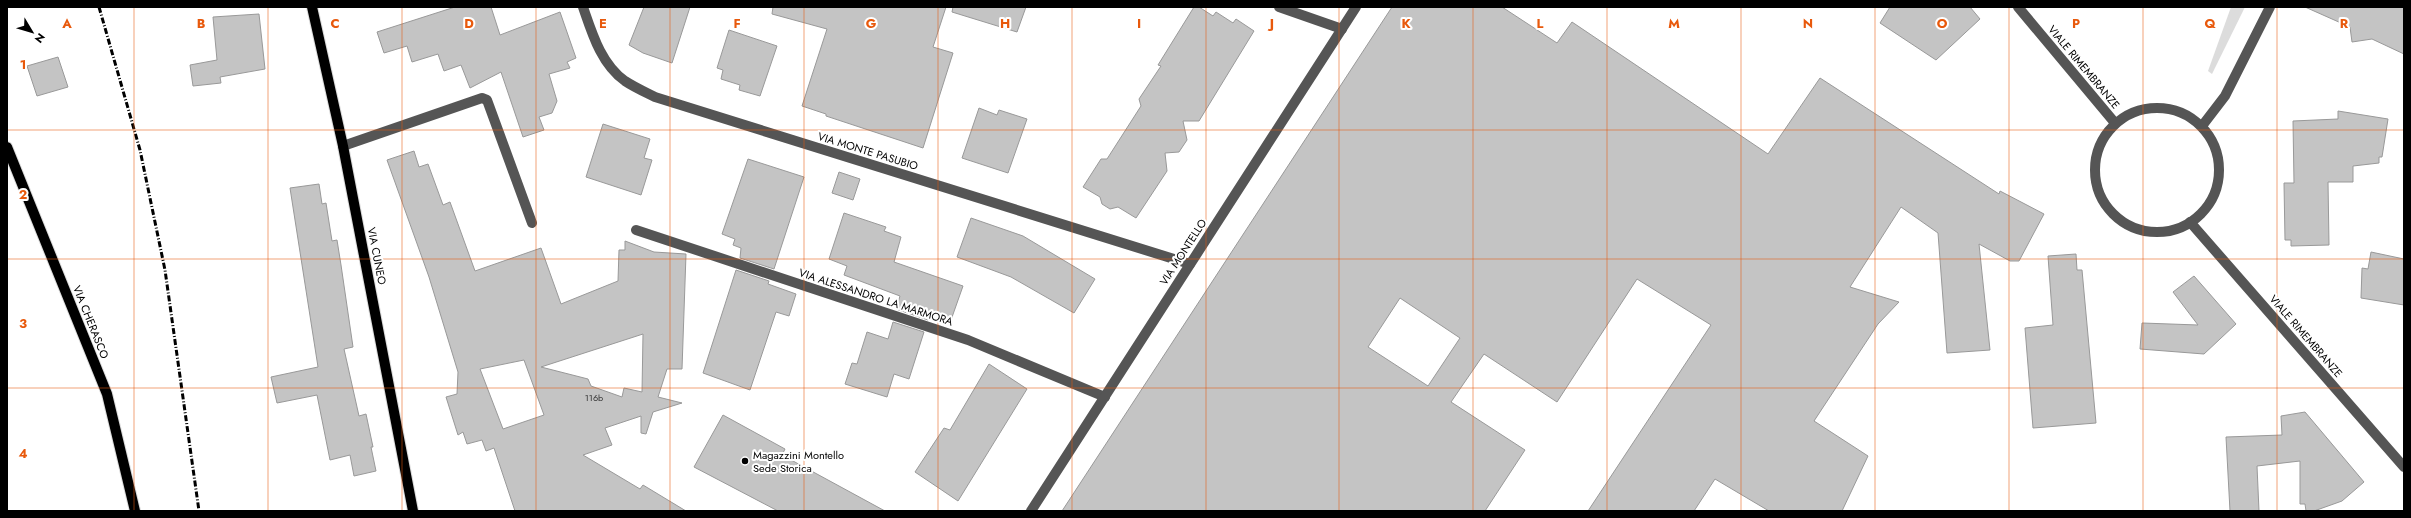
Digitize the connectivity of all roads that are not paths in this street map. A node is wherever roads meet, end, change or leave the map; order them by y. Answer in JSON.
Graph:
{"nodes":[{"id":1,"x":312,"y":7,"type":"edge"},
{"id":2,"x":583,"y":7,"type":"edge"},
{"id":3,"x":1278,"y":7,"type":"edge"},
{"id":4,"x":1356,"y":7,"type":"edge"},
{"id":5,"x":2018,"y":7,"type":"edge"},
{"id":6,"x":2270,"y":7,"type":"edge"},
{"id":7,"x":1342,"y":29,"type":"junction"},
{"id":8,"x":2115,"y":123,"type":"junction"},
{"id":9,"x":2202,"y":126,"type":"junction"},
{"id":10,"x":343,"y":146,"type":"junction"},
{"id":11,"x":7,"y":147,"type":"edge"},
{"id":12,"x":2190,"y":222,"type":"junction"},
{"id":13,"x":532,"y":224,"type":"dead end"},
{"id":14,"x":636,"y":230,"type":"dead end"},
{"id":15,"x":1190,"y":264,"type":"junction"},
{"id":16,"x":1105,"y":397,"type":"junction"},
{"id":17,"x":2404,"y":467,"type":"edge"},
{"id":18,"x":135,"y":511,"type":"edge"},
{"id":19,"x":413,"y":511,"type":"edge"},
{"id":20,"x":1031,"y":511,"type":"edge"}],
"edges":[{"from":1,"to":10,"type":"main road","name":"VIA CUNEO"},
{"from":2,"to":15,"type":"street","name":"VIA MONTE PASUBIO"},
{"from":3,"to":7,"type":"street"},
{"from":4,"to":7,"type":"street","name":"VIA MONTELLO"},
{"from":5,"to":8,"type":"street","name":"VIALE RIMEMBRANZE"},
{"from":6,"to":9,"type":"street"},
{"from":7,"to":15,"type":"street","name":"VIA MONTELLO"},
{"from":8,"to":9,"type":"street"},
{"from":8,"to":12,"type":"street"},
{"from":9,"to":12,"type":"street"},
{"from":10,"to":13,"type":"street"},
{"from":10,"to":19,"type":"main road","name":"VIA CUNEO"},
{"from":11,"to":18,"type":"main road","name":"VIA CHERASCO"},
{"from":12,"to":17,"type":"street","name":"VIALE RIMEMBRANZE"},
{"from":14,"to":16,"type":"street","name":"VIA ALESSANDRO LA MARMORA"},
{"from":15,"to":16,"type":"street","name":"VIA MONTELLO"},
{"from":16,"to":20,"type":"street","name":"VIA MONTELLO"}]}
